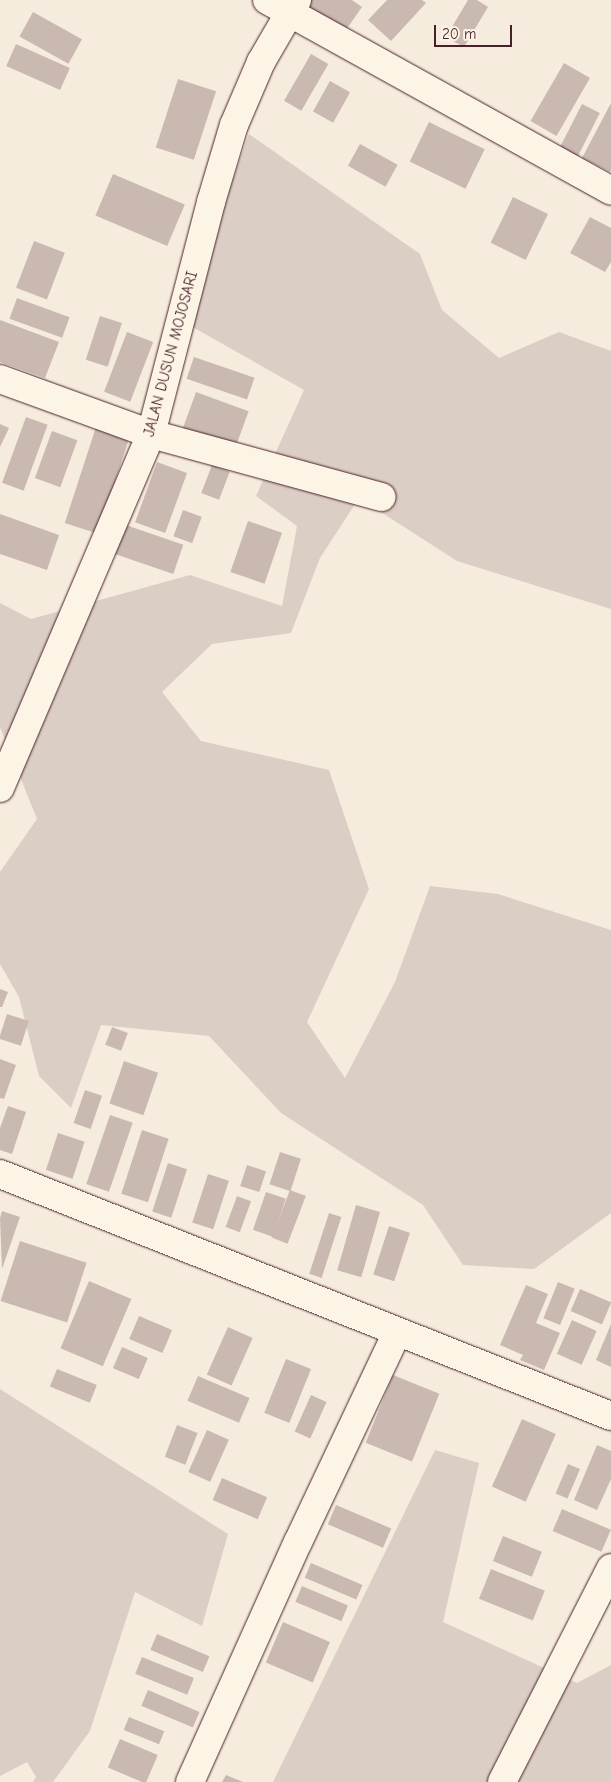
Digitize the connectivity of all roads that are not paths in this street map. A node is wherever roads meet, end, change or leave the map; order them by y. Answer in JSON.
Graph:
{"nodes":[{"id":1,"x":284,"y":4,"type":"edge"},
{"id":2,"x":611,"y":191,"type":"edge"},
{"id":3,"x":0,"y":380,"type":"edge"},
{"id":4,"x":151,"y":434,"type":"junction"},
{"id":5,"x":382,"y":497,"type":"dead end"},
{"id":6,"x":0,"y":788,"type":"edge"},
{"id":7,"x":0,"y":1174,"type":"edge"},
{"id":8,"x":397,"y":1333,"type":"junction"},
{"id":9,"x":611,"y":1416,"type":"edge"},
{"id":10,"x":611,"y":1568,"type":"edge"},
{"id":11,"x":190,"y":1782,"type":"edge"},
{"id":12,"x":502,"y":1782,"type":"edge"}],
"edges":[{"from":1,"to":2,"type":"street"},
{"from":1,"to":4,"type":"street","name":"JALAN DUSUN MOJOSARI"},
{"from":3,"to":4,"type":"street"},
{"from":4,"to":5,"type":"street"},
{"from":4,"to":6,"type":"street","name":"JALAN DUSUN MOJOSARI"},
{"from":7,"to":8,"type":"street"},
{"from":8,"to":9,"type":"street"},
{"from":8,"to":11,"type":"street"},
{"from":10,"to":12,"type":"street"}]}
